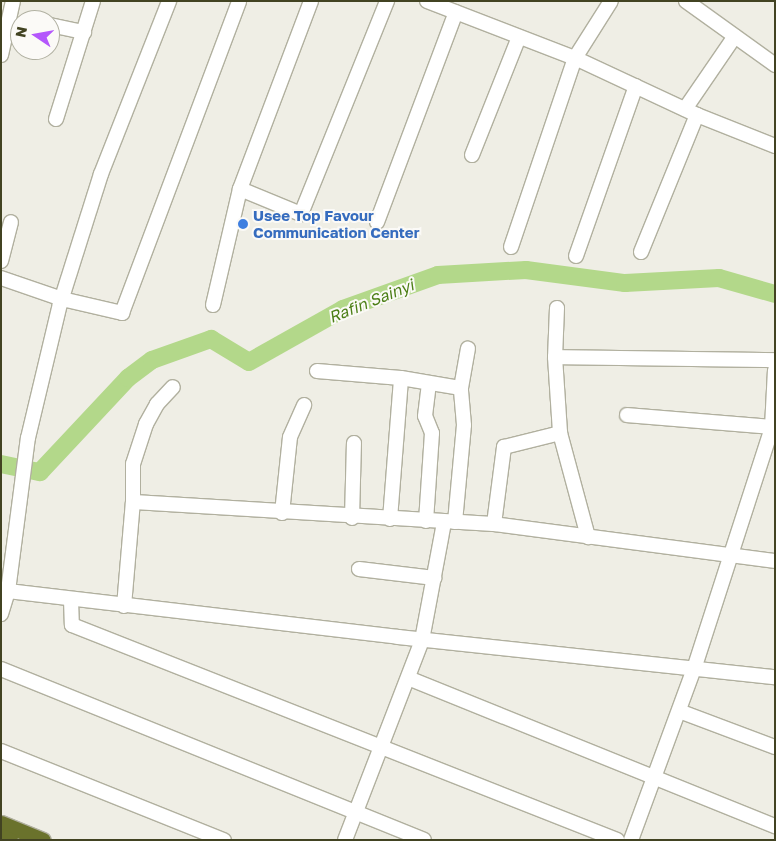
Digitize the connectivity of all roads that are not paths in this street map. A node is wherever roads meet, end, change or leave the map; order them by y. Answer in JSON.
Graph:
{"nodes":[{"id":1,"x":93,"y":1,"type":"edge"},
{"id":2,"x":170,"y":1,"type":"edge"},
{"id":3,"x":239,"y":1,"type":"edge"},
{"id":4,"x":312,"y":1,"type":"edge"},
{"id":5,"x":387,"y":1,"type":"edge"},
{"id":6,"x":427,"y":1,"type":"edge"},
{"id":7,"x":611,"y":1,"type":"edge"},
{"id":8,"x":686,"y":1,"type":"edge"},
{"id":9,"x":456,"y":12,"type":"junction"},
{"id":10,"x":10,"y":21,"type":"edge"},
{"id":11,"x":60,"y":27,"type":"edge"},
{"id":12,"x":84,"y":32,"type":"junction"},
{"id":13,"x":735,"y":36,"type":"junction"},
{"id":14,"x":519,"y":37,"type":"junction"},
{"id":15,"x":1,"y":55,"type":"edge"},
{"id":16,"x":574,"y":58,"type":"junction"},
{"id":17,"x":775,"y":65,"type":"edge"},
{"id":18,"x":636,"y":86,"type":"junction"},
{"id":19,"x":691,"y":112,"type":"junction"},
{"id":20,"x":56,"y":119,"type":"dead end"},
{"id":21,"x":775,"y":146,"type":"edge"},
{"id":22,"x":472,"y":155,"type":"dead end"},
{"id":23,"x":240,"y":189,"type":"junction"},
{"id":24,"x":11,"y":222,"type":"dead end"},
{"id":25,"x":377,"y":222,"type":"dead end"},
{"id":26,"x":511,"y":247,"type":"dead end"},
{"id":27,"x":642,"y":252,"type":"dead end"},
{"id":28,"x":576,"y":256,"type":"dead end"},
{"id":29,"x":1,"y":261,"type":"edge"},
{"id":30,"x":1,"y":278,"type":"edge"},
{"id":31,"x":62,"y":299,"type":"junction"},
{"id":32,"x":214,"y":305,"type":"dead end"},
{"id":33,"x":557,"y":308,"type":"dead end"},
{"id":34,"x":468,"y":349,"type":"dead end"},
{"id":35,"x":555,"y":357,"type":"junction"},
{"id":36,"x":775,"y":360,"type":"edge"},
{"id":37,"x":775,"y":370,"type":"edge"},
{"id":38,"x":317,"y":371,"type":"dead end"},
{"id":39,"x":401,"y":378,"type":"junction"},
{"id":40,"x":429,"y":383,"type":"junction"},
{"id":41,"x":173,"y":387,"type":"dead end"},
{"id":42,"x":460,"y":388,"type":"junction"},
{"id":43,"x":304,"y":405,"type":"dead end"},
{"id":44,"x":627,"y":414,"type":"dead end"},
{"id":45,"x":772,"y":427,"type":"junction"},
{"id":46,"x":560,"y":433,"type":"junction"},
{"id":47,"x":354,"y":443,"type":"dead end"},
{"id":48,"x":133,"y":502,"type":"junction"},
{"id":49,"x":282,"y":513,"type":"junction"},
{"id":50,"x":352,"y":518,"type":"junction"},
{"id":51,"x":390,"y":519,"type":"junction"},
{"id":52,"x":426,"y":521,"type":"junction"},
{"id":53,"x":449,"y":522,"type":"junction"},
{"id":54,"x":494,"y":524,"type":"junction"},
{"id":55,"x":588,"y":537,"type":"junction"},
{"id":56,"x":732,"y":556,"type":"junction"},
{"id":57,"x":775,"y":561,"type":"edge"},
{"id":58,"x":359,"y":569,"type":"dead end"},
{"id":59,"x":434,"y":578,"type":"junction"},
{"id":60,"x":8,"y":591,"type":"junction"},
{"id":61,"x":70,"y":600,"type":"junction"},
{"id":62,"x":124,"y":606,"type":"junction"},
{"id":63,"x":1,"y":614,"type":"edge"},
{"id":64,"x":422,"y":640,"type":"junction"},
{"id":65,"x":1,"y":669,"type":"edge"},
{"id":66,"x":694,"y":669,"type":"junction"},
{"id":67,"x":775,"y":677,"type":"edge"},
{"id":68,"x":408,"y":678,"type":"junction"},
{"id":69,"x":679,"y":711,"type":"junction"},
{"id":70,"x":382,"y":746,"type":"junction"},
{"id":71,"x":775,"y":746,"type":"edge"},
{"id":72,"x":1,"y":751,"type":"edge"},
{"id":73,"x":655,"y":780,"type":"junction"},
{"id":74,"x":357,"y":813,"type":"junction"},
{"id":75,"x":1,"y":823,"type":"edge"},
{"id":76,"x":775,"y":826,"type":"edge"},
{"id":77,"x":1,"y":836,"type":"edge"},
{"id":78,"x":10,"y":840,"type":"edge"},
{"id":79,"x":43,"y":840,"type":"edge"},
{"id":80,"x":224,"y":840,"type":"edge"},
{"id":81,"x":345,"y":840,"type":"edge"},
{"id":82,"x":424,"y":840,"type":"edge"},
{"id":83,"x":617,"y":840,"type":"edge"},
{"id":84,"x":631,"y":840,"type":"edge"}],
"edges":[{"from":1,"to":12,"type":"street"},
{"from":2,"to":31,"type":"street"},
{"from":3,"to":31,"type":"street"},
{"from":4,"to":23,"type":"street"},
{"from":5,"to":23,"type":"street"},
{"from":6,"to":9,"type":"street"},
{"from":7,"to":16,"type":"street"},
{"from":8,"to":13,"type":"street"},
{"from":9,"to":14,"type":"street"},
{"from":9,"to":25,"type":"street"},
{"from":10,"to":15,"type":"street"},
{"from":11,"to":12,"type":"street"},
{"from":12,"to":20,"type":"street"},
{"from":13,"to":17,"type":"street"},
{"from":13,"to":19,"type":"street"},
{"from":14,"to":16,"type":"street"},
{"from":14,"to":22,"type":"street"},
{"from":16,"to":18,"type":"street"},
{"from":16,"to":26,"type":"street"},
{"from":18,"to":19,"type":"street"},
{"from":18,"to":28,"type":"street"},
{"from":19,"to":21,"type":"street"},
{"from":19,"to":27,"type":"street"},
{"from":23,"to":32,"type":"street"},
{"from":24,"to":29,"type":"street"},
{"from":30,"to":31,"type":"street"},
{"from":31,"to":60,"type":"street"},
{"from":33,"to":35,"type":"street"},
{"from":34,"to":42,"type":"street"},
{"from":35,"to":36,"type":"street"},
{"from":35,"to":46,"type":"street"},
{"from":37,"to":45,"type":"street"},
{"from":38,"to":39,"type":"street"},
{"from":39,"to":40,"type":"street"},
{"from":39,"to":51,"type":"street"},
{"from":40,"to":42,"type":"street"},
{"from":40,"to":52,"type":"street"},
{"from":41,"to":48,"type":"street"},
{"from":42,"to":53,"type":"street"},
{"from":43,"to":49,"type":"street"},
{"from":44,"to":45,"type":"street"},
{"from":45,"to":56,"type":"street"},
{"from":46,"to":54,"type":"street"},
{"from":46,"to":55,"type":"street"},
{"from":47,"to":50,"type":"street"},
{"from":48,"to":49,"type":"street"},
{"from":48,"to":62,"type":"street"},
{"from":49,"to":50,"type":"street"},
{"from":50,"to":51,"type":"street"},
{"from":51,"to":52,"type":"street"},
{"from":52,"to":53,"type":"street"},
{"from":53,"to":54,"type":"street"},
{"from":53,"to":59,"type":"street"},
{"from":54,"to":55,"type":"street"},
{"from":55,"to":56,"type":"street"},
{"from":56,"to":57,"type":"street"},
{"from":56,"to":66,"type":"street"},
{"from":58,"to":59,"type":"street"},
{"from":59,"to":64,"type":"street"},
{"from":60,"to":61,"type":"street"},
{"from":60,"to":63,"type":"street"},
{"from":61,"to":62,"type":"street"},
{"from":61,"to":70,"type":"street"},
{"from":62,"to":64,"type":"street"},
{"from":64,"to":66,"type":"street"},
{"from":64,"to":68,"type":"street"},
{"from":65,"to":74,"type":"street"},
{"from":66,"to":67,"type":"street"},
{"from":66,"to":69,"type":"street"},
{"from":68,"to":70,"type":"street"},
{"from":68,"to":73,"type":"street"},
{"from":69,"to":71,"type":"street"},
{"from":69,"to":73,"type":"street"},
{"from":70,"to":74,"type":"street"},
{"from":70,"to":83,"type":"street"},
{"from":72,"to":80,"type":"street"},
{"from":73,"to":76,"type":"street"},
{"from":73,"to":84,"type":"street"},
{"from":74,"to":81,"type":"street"},
{"from":74,"to":82,"type":"street"},
{"from":75,"to":79,"type":"highway"},
{"from":77,"to":78,"type":"highway"}]}
